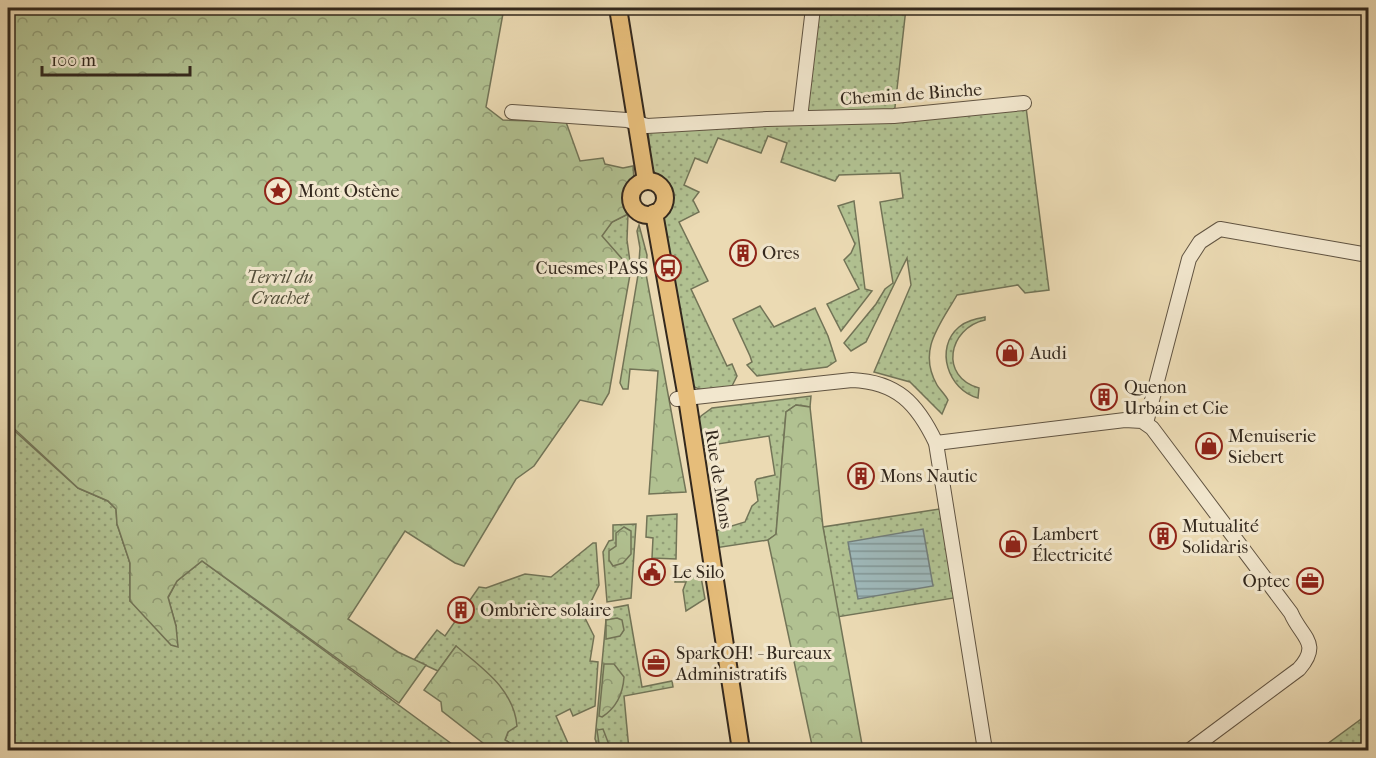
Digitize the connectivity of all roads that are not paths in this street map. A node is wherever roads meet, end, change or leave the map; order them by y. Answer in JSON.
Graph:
{"nodes":[{"id":1,"x":618,"y":8,"type":"edge"},
{"id":2,"x":813,"y":8,"type":"edge"},
{"id":3,"x":1024,"y":103,"type":"dead end"},
{"id":4,"x":512,"y":112,"type":"dead end"},
{"id":5,"x":800,"y":118,"type":"junction"},
{"id":6,"x":637,"y":122,"type":"junction"},
{"id":7,"x":646,"y":181,"type":"junction"},
{"id":8,"x":649,"y":214,"type":"junction"},
{"id":9,"x":1368,"y":255,"type":"edge"},
{"id":10,"x":682,"y":398,"type":"junction"},
{"id":11,"x":1146,"y":423,"type":"junction"},
{"id":12,"x":936,"y":443,"type":"junction"},
{"id":13,"x":741,"y":750,"type":"edge"},
{"id":14,"x":985,"y":750,"type":"edge"},
{"id":15,"x":1190,"y":750,"type":"edge"}],
"edges":[{"from":1,"to":6,"type":"main road"},
{"from":2,"to":5,"type":"street"},
{"from":3,"to":5,"type":"street","name":"Chemin de Binche"},
{"from":4,"to":6,"type":"street","name":"Chemin de Binche"},
{"from":5,"to":6,"type":"street","name":"Chemin de Binche"},
{"from":6,"to":7,"type":"main road"},
{"from":7,"to":8,"type":"main road"},
{"from":7,"to":8,"type":"main road"},
{"from":8,"to":10,"type":"main road","name":"Rue de Mons"},
{"from":9,"to":11,"type":"street"},
{"from":10,"to":12,"type":"street"},
{"from":10,"to":13,"type":"main road","name":"Rue de Mons"},
{"from":11,"to":12,"type":"street"},
{"from":11,"to":15,"type":"street"},
{"from":12,"to":14,"type":"street"}]}
